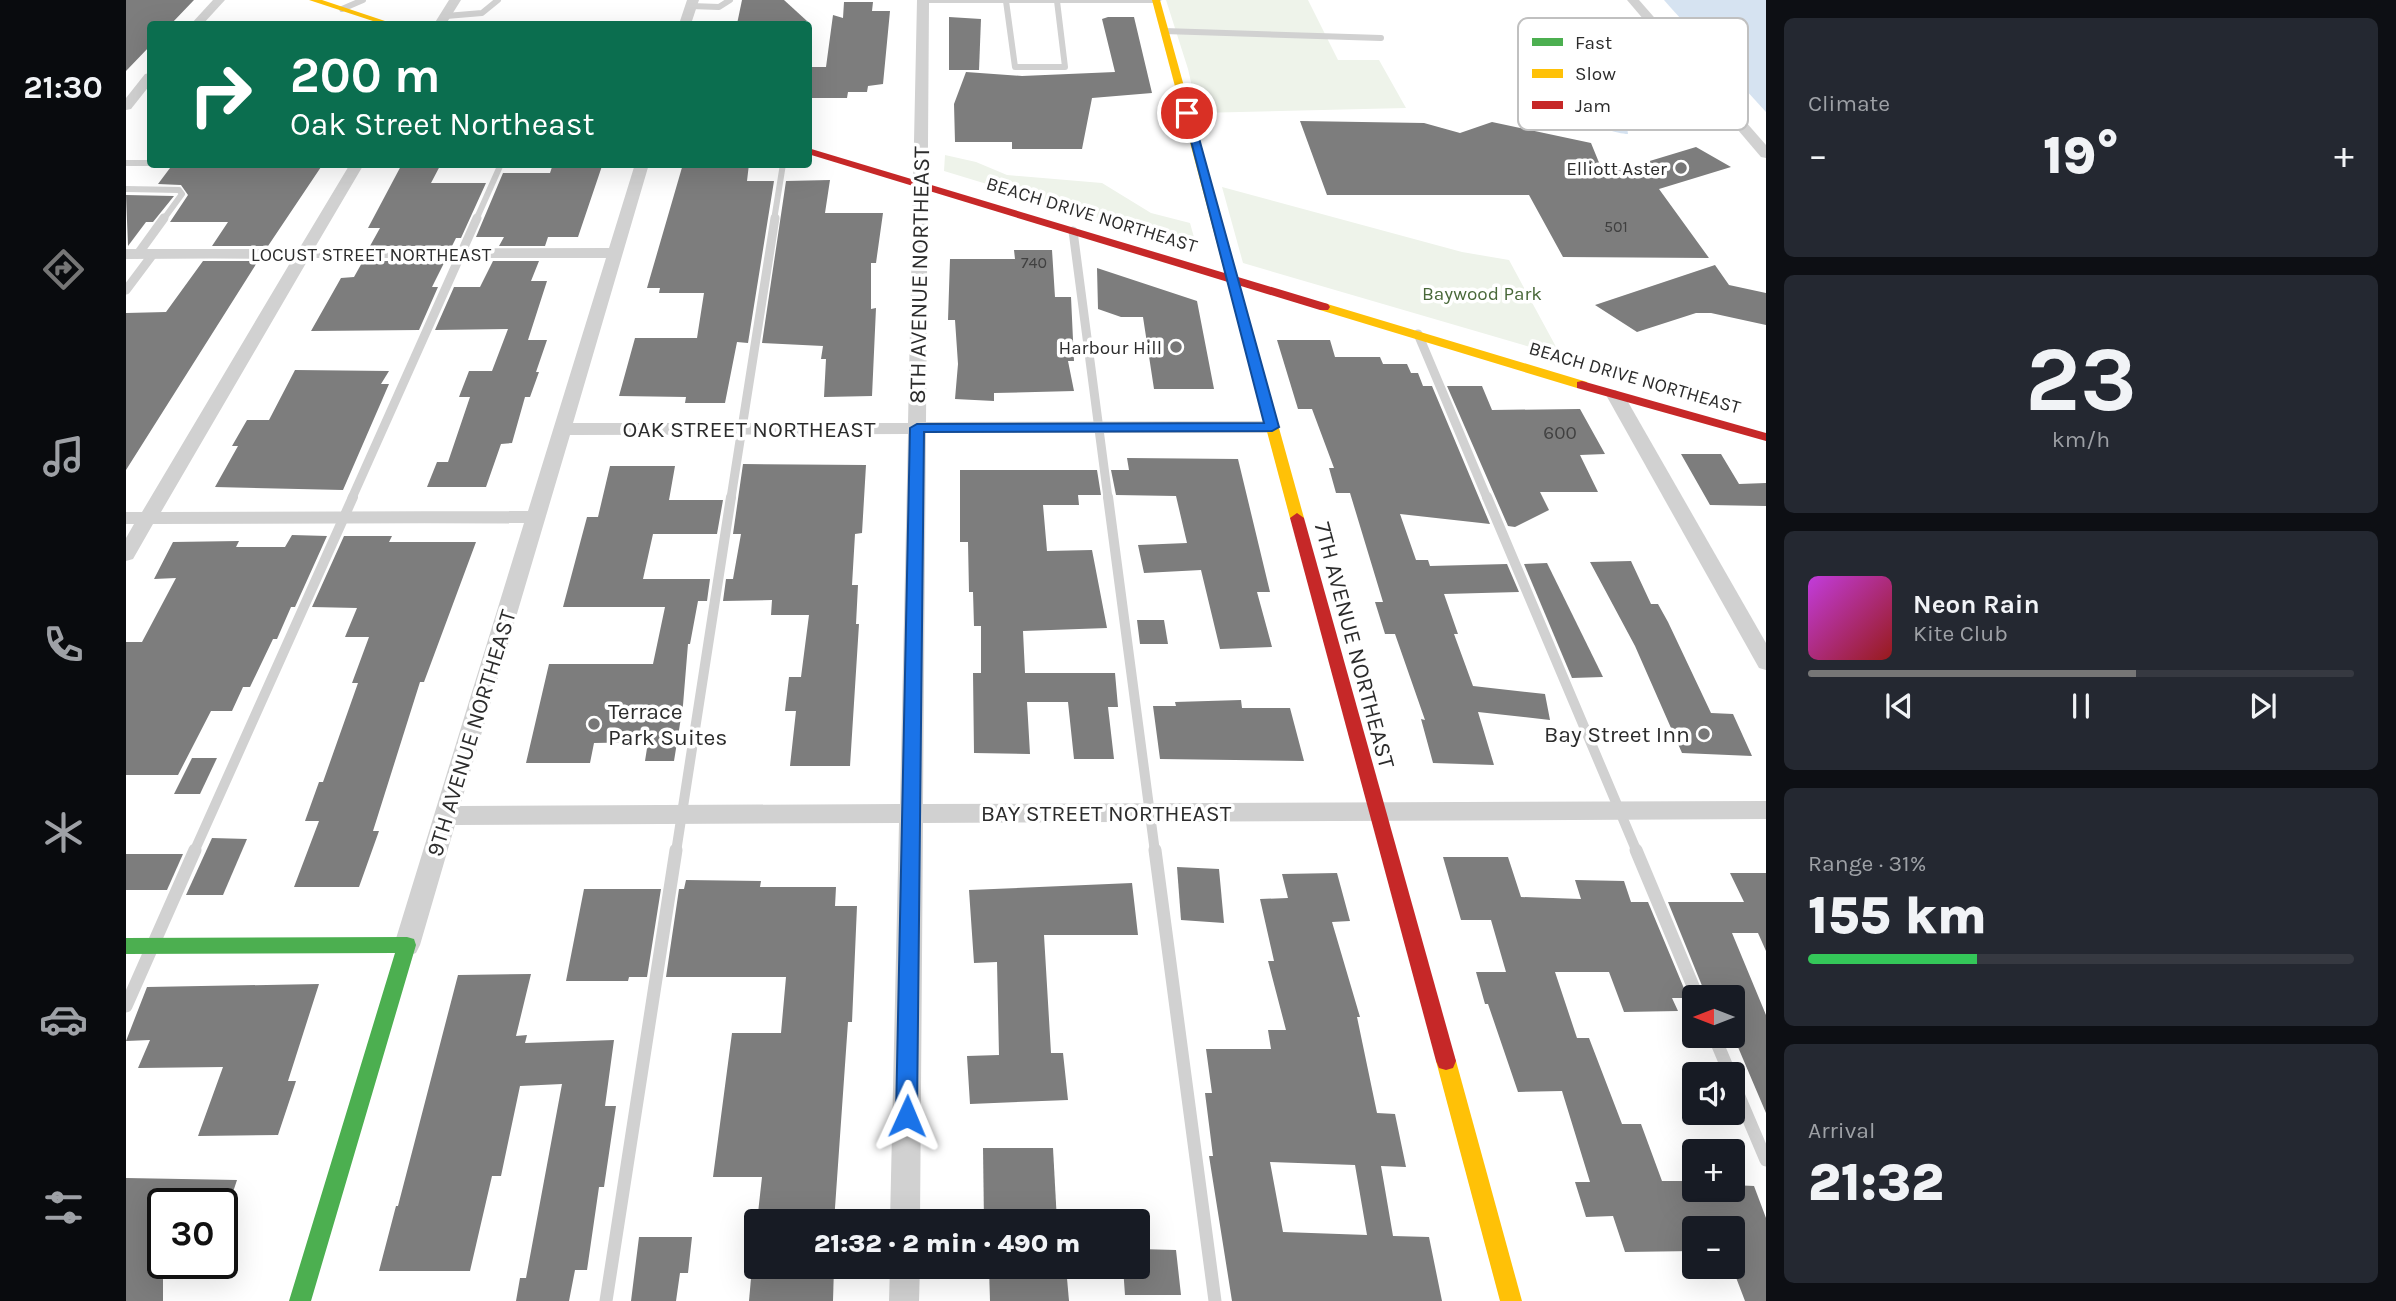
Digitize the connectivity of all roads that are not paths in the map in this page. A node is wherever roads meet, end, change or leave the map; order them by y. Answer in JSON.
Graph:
{"nodes":[{"id":1,"x":219,"y":0,"type":"edge"},
{"id":2,"x":313,"y":0,"type":"edge"},
{"id":3,"x":363,"y":0,"type":"edge"},
{"id":4,"x":455,"y":0,"type":"edge"},
{"id":5,"x":498,"y":0,"type":"edge"},
{"id":6,"x":730,"y":0,"type":"edge"},
{"id":7,"x":923,"y":0,"type":"edge"},
{"id":8,"x":929,"y":0,"type":"edge"},
{"id":9,"x":1156,"y":0,"type":"edge"},
{"id":10,"x":1633,"y":0,"type":"edge"},
{"id":11,"x":1006,"y":1,"type":"edge"},
{"id":12,"x":1057,"y":1,"type":"edge"},
{"id":13,"x":692,"y":3,"type":"edge"},
{"id":14,"x":342,"y":9,"type":"junction"},
{"id":15,"x":1649,"y":18,"type":"edge"},
{"id":16,"x":443,"y":20,"type":"edge"},
{"id":17,"x":200,"y":21,"type":"edge"},
{"id":18,"x":380,"y":21,"type":"edge"},
{"id":19,"x":686,"y":21,"type":"edge"},
{"id":20,"x":1164,"y":31,"type":"junction"},
{"id":21,"x":1381,"y":38,"type":"dead end"},
{"id":22,"x":147,"y":79,"type":"edge"},
{"id":23,"x":126,"y":80,"type":"edge"},
{"id":24,"x":147,"y":82,"type":"edge"},
{"id":25,"x":126,"y":106,"type":"edge"},
{"id":26,"x":1745,"y":130,"type":"edge"},
{"id":27,"x":812,"y":152,"type":"edge"},
{"id":28,"x":1766,"y":154,"type":"edge"},
{"id":29,"x":126,"y":163,"type":"edge"},
{"id":30,"x":147,"y":163,"type":"edge"},
{"id":31,"x":355,"y":168,"type":"edge"},
{"id":32,"x":499,"y":168,"type":"edge"},
{"id":33,"x":641,"y":168,"type":"edge"},
{"id":34,"x":782,"y":168,"type":"edge"},
{"id":35,"x":920,"y":184,"type":"junction"},
{"id":36,"x":126,"y":189,"type":"edge"},
{"id":37,"x":1073,"y":231,"type":"junction"},
{"id":38,"x":461,"y":253,"type":"junction"},
{"id":39,"x":616,"y":253,"type":"junction"},
{"id":40,"x":139,"y":254,"type":"edge"},
{"id":41,"x":304,"y":254,"type":"junction"},
{"id":42,"x":1232,"y":279,"type":"junction"},
{"id":43,"x":126,"y":290,"type":"edge"},
{"id":44,"x":1418,"y":334,"type":"junction"},
{"id":45,"x":1615,"y":395,"type":"junction"},
{"id":46,"x":1099,"y":427,"type":"junction"},
{"id":47,"x":1272,"y":427,"type":"junction"},
{"id":48,"x":917,"y":428,"type":"junction"},
{"id":49,"x":562,"y":429,"type":"junction"},
{"id":50,"x":742,"y":429,"type":"junction"},
{"id":51,"x":1766,"y":437,"type":"edge"},
{"id":52,"x":344,"y":517,"type":"junction"},
{"id":53,"x":536,"y":517,"type":"junction"},
{"id":54,"x":126,"y":518,"type":"edge"},
{"id":55,"x":148,"y":518,"type":"junction"},
{"id":56,"x":126,"y":554,"type":"edge"},
{"id":57,"x":1766,"y":662,"type":"edge"},
{"id":58,"x":1619,"y":810,"type":"junction"},
{"id":59,"x":1766,"y":810,"type":"edge"},
{"id":60,"x":1377,"y":811,"type":"junction"},
{"id":61,"x":1150,"y":813,"type":"junction"},
{"id":62,"x":911,"y":814,"type":"junction"},
{"id":63,"x":682,"y":815,"type":"junction"},
{"id":64,"x":446,"y":816,"type":"junction"},
{"id":65,"x":407,"y":945,"type":"junction"},
{"id":66,"x":126,"y":946,"type":"edge"},
{"id":67,"x":153,"y":946,"type":"junction"},
{"id":68,"x":1693,"y":985,"type":"edge"},
{"id":69,"x":126,"y":1006,"type":"edge"},
{"id":70,"x":1745,"y":1111,"type":"edge"},
{"id":71,"x":1766,"y":1160,"type":"edge"},
{"id":72,"x":905,"y":1209,"type":"edge"},
{"id":73,"x":905,"y":1279,"type":"edge"},
{"id":74,"x":300,"y":1301,"type":"edge"},
{"id":75,"x":607,"y":1301,"type":"edge"},
{"id":76,"x":904,"y":1301,"type":"edge"},
{"id":77,"x":1215,"y":1301,"type":"edge"},
{"id":78,"x":1511,"y":1301,"type":"edge"}],
"edges":[{"from":1,"to":17,"type":"street"},
{"from":2,"to":14,"type":"street"},
{"from":3,"to":14,"type":"lane"},
{"from":4,"to":16,"type":"street"},
{"from":5,"to":16,"type":"lane"},
{"from":6,"to":13,"type":"lane"},
{"from":7,"to":35,"type":"street","name":"8TH AVENUE NORTHEAST"},
{"from":8,"to":11,"type":"street"},
{"from":9,"to":12,"type":"street"},
{"from":9,"to":20,"type":"street","name":"7TH AVENUE NORTHEAST"},
{"from":10,"to":15,"type":"street"},
{"from":11,"to":12,"type":"street"},
{"from":11,"to":12,"type":"lane"},
{"from":13,"to":19,"type":"street"},
{"from":14,"to":18,"type":"street"},
{"from":20,"to":21,"type":"lane"},
{"from":20,"to":42,"type":"street","name":"7TH AVENUE NORTHEAST"},
{"from":22,"to":23,"type":"street"},
{"from":24,"to":25,"type":"street"},
{"from":26,"to":28,"type":"street"},
{"from":27,"to":35,"type":"street","name":"BEACH DRIVE NORTHEAST"},
{"from":29,"to":30,"type":"lane"},
{"from":31,"to":41,"type":"street"},
{"from":32,"to":38,"type":"lane"},
{"from":33,"to":39,"type":"street","name":"9TH AVENUE NORTHEAST"},
{"from":34,"to":50,"type":"lane"},
{"from":35,"to":37,"type":"street","name":"BEACH DRIVE NORTHEAST"},
{"from":35,"to":48,"type":"street","name":"8TH AVENUE NORTHEAST"},
{"from":36,"to":40,"type":"lane"},
{"from":37,"to":42,"type":"street","name":"BEACH DRIVE NORTHEAST"},
{"from":37,"to":46,"type":"lane"},
{"from":38,"to":39,"type":"street","name":"LOCUST STREET NORTHEAST"},
{"from":38,"to":41,"type":"street","name":"LOCUST STREET NORTHEAST"},
{"from":38,"to":52,"type":"lane"},
{"from":39,"to":49,"type":"street","name":"9TH AVENUE NORTHEAST"},
{"from":40,"to":41,"type":"street","name":"LOCUST STREET NORTHEAST"},
{"from":40,"to":43,"type":"lane"},
{"from":41,"to":55,"type":"street"},
{"from":42,"to":44,"type":"street","name":"BEACH DRIVE NORTHEAST"},
{"from":42,"to":47,"type":"street","name":"7TH AVENUE NORTHEAST"},
{"from":44,"to":45,"type":"street","name":"BEACH DRIVE NORTHEAST"},
{"from":44,"to":58,"type":"lane"},
{"from":45,"to":51,"type":"street","name":"BEACH DRIVE NORTHEAST"},
{"from":45,"to":57,"type":"street"},
{"from":46,"to":47,"type":"street","name":"OAK STREET NORTHEAST"},
{"from":46,"to":48,"type":"street","name":"OAK STREET NORTHEAST"},
{"from":46,"to":61,"type":"lane"},
{"from":47,"to":60,"type":"street","name":"7TH AVENUE NORTHEAST"},
{"from":48,"to":50,"type":"street","name":"OAK STREET NORTHEAST"},
{"from":48,"to":62,"type":"street","name":"8TH AVENUE NORTHEAST"},
{"from":49,"to":50,"type":"street","name":"OAK STREET NORTHEAST"},
{"from":49,"to":53,"type":"street","name":"9TH AVENUE NORTHEAST"},
{"from":50,"to":63,"type":"lane"},
{"from":52,"to":53,"type":"street"},
{"from":52,"to":55,"type":"street"},
{"from":52,"to":67,"type":"lane"},
{"from":53,"to":64,"type":"street","name":"9TH AVENUE NORTHEAST"},
{"from":54,"to":55,"type":"street"},
{"from":55,"to":56,"type":"street"},
{"from":58,"to":59,"type":"street","name":"BAY STREET NORTHEAST"},
{"from":58,"to":60,"type":"street","name":"BAY STREET NORTHEAST"},
{"from":58,"to":68,"type":"lane"},
{"from":60,"to":61,"type":"street","name":"BAY STREET NORTHEAST"},
{"from":60,"to":78,"type":"street","name":"7TH AVENUE NORTHEAST"},
{"from":61,"to":62,"type":"street","name":"BAY STREET NORTHEAST"},
{"from":61,"to":77,"type":"lane"},
{"from":62,"to":63,"type":"street","name":"BAY STREET NORTHEAST"},
{"from":62,"to":72,"type":"street","name":"8TH AVENUE NORTHEAST"},
{"from":63,"to":64,"type":"street","name":"BAY STREET NORTHEAST"},
{"from":63,"to":75,"type":"lane"},
{"from":64,"to":65,"type":"street","name":"9TH AVENUE NORTHEAST"},
{"from":65,"to":67,"type":"street"},
{"from":65,"to":74,"type":"street","name":"9TH AVENUE NORTHEAST"},
{"from":66,"to":67,"type":"street"},
{"from":67,"to":69,"type":"lane"},
{"from":70,"to":71,"type":"lane"},
{"from":73,"to":76,"type":"street"}]}
